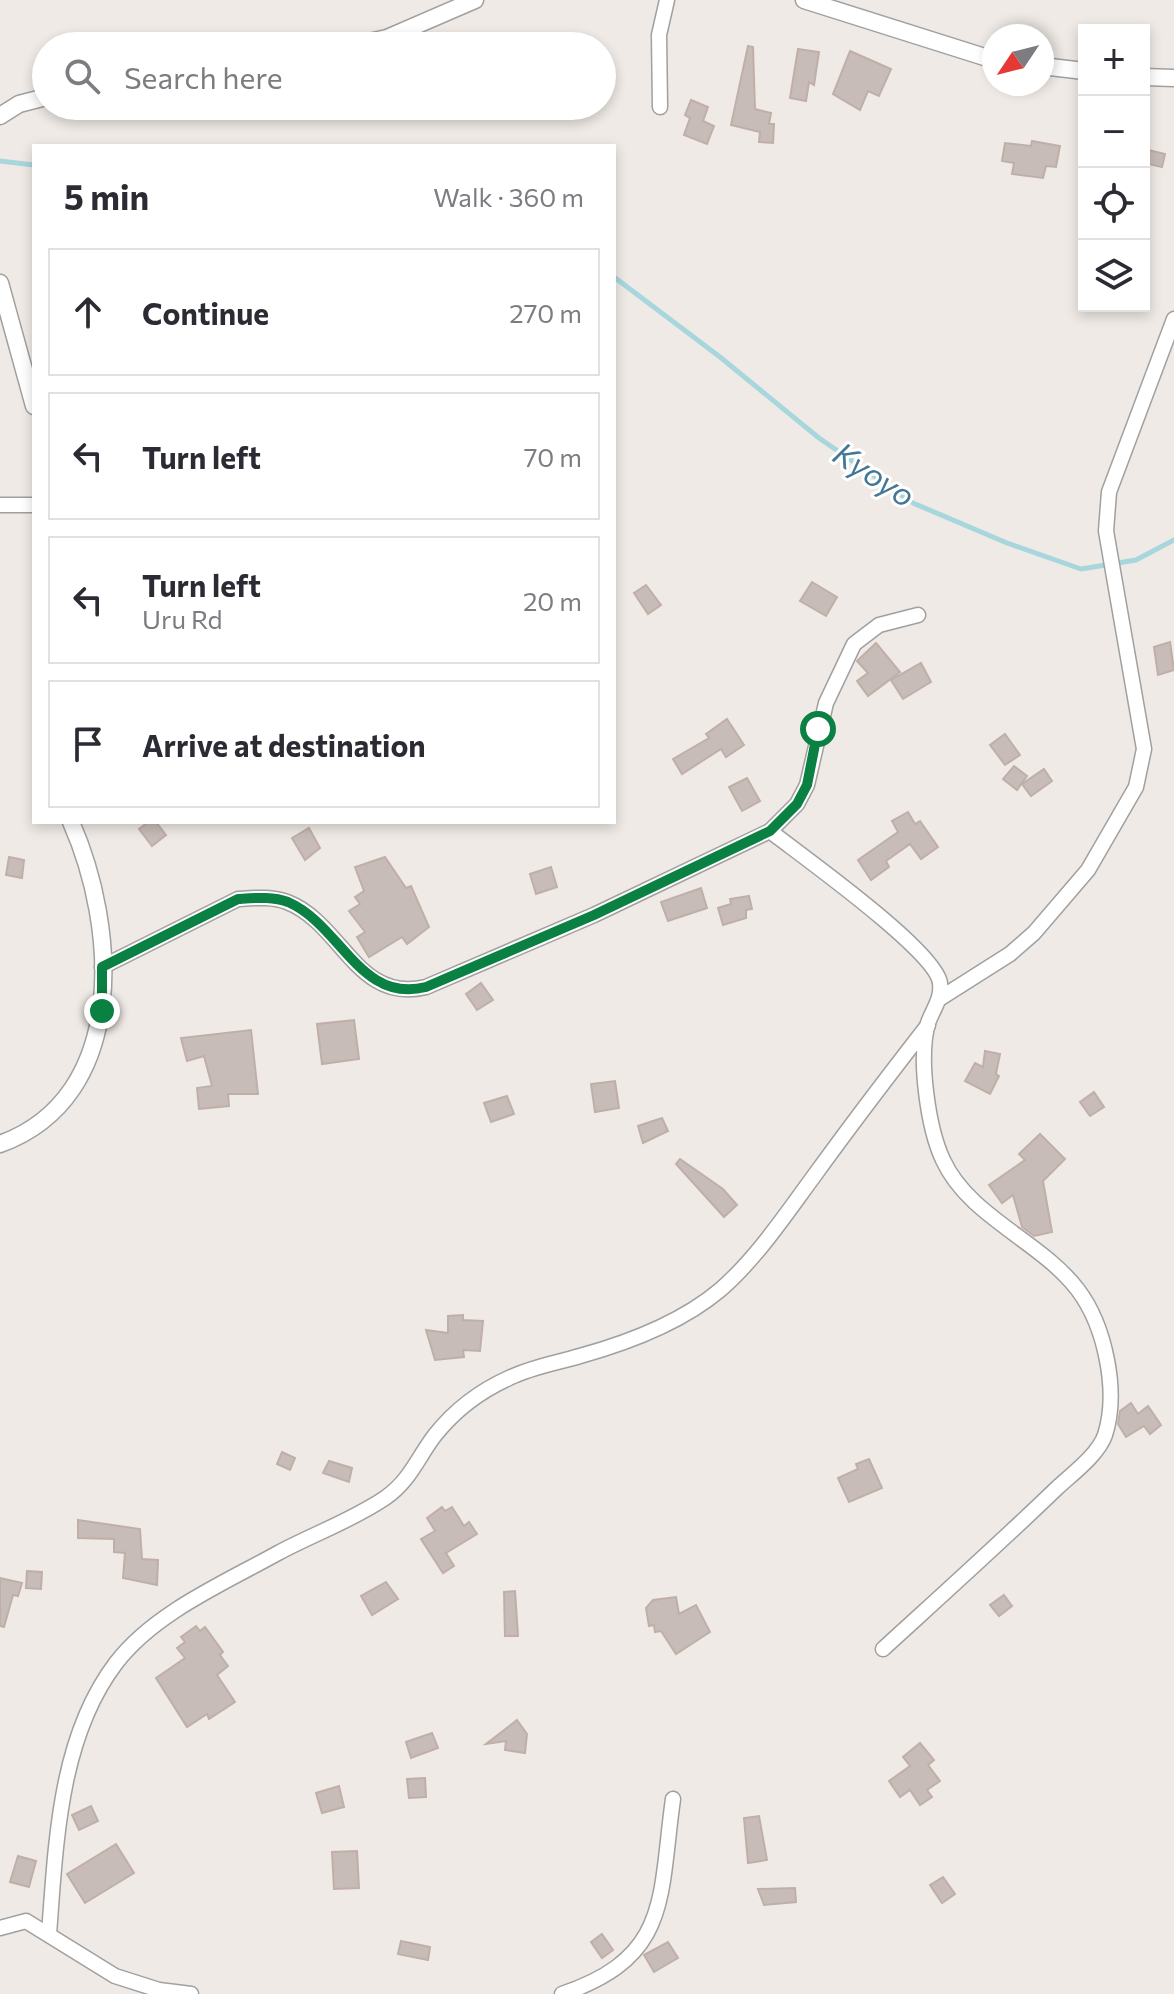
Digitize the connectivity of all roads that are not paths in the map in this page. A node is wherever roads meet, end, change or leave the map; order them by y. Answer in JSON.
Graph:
{"nodes":[{"id":1,"x":475,"y":0,"type":"edge"},
{"id":2,"x":667,"y":0,"type":"edge"},
{"id":3,"x":804,"y":0,"type":"edge"},
{"id":4,"x":401,"y":32,"type":"edge"},
{"id":5,"x":982,"y":56,"type":"edge"},
{"id":6,"x":1054,"y":67,"type":"edge"},
{"id":7,"x":1078,"y":70,"type":"edge"},
{"id":8,"x":1150,"y":77,"type":"edge"},
{"id":9,"x":1174,"y":78,"type":"edge"},
{"id":10,"x":32,"y":101,"type":"edge"},
{"id":11,"x":660,"y":107,"type":"dead end"},
{"id":12,"x":0,"y":116,"type":"edge"},
{"id":13,"x":0,"y":283,"type":"edge"},
{"id":14,"x":1174,"y":319,"type":"edge"},
{"id":15,"x":32,"y":399,"type":"edge"},
{"id":16,"x":0,"y":505,"type":"edge"},
{"id":17,"x":32,"y":505,"type":"edge"},
{"id":18,"x":918,"y":615,"type":"dead end"},
{"id":19,"x":72,"y":824,"type":"edge"},
{"id":20,"x":770,"y":831,"type":"junction"},
{"id":21,"x":102,"y":967,"type":"junction"},
{"id":22,"x":939,"y":999,"type":"junction"},
{"id":23,"x":928,"y":1025,"type":"junction"},
{"id":24,"x":0,"y":1144,"type":"edge"},
{"id":25,"x":883,"y":1649,"type":"dead end"},
{"id":26,"x":673,"y":1799,"type":"dead end"},
{"id":27,"x":0,"y":1928,"type":"edge"},
{"id":28,"x":49,"y":1934,"type":"junction"},
{"id":29,"x":191,"y":1994,"type":"edge"},
{"id":30,"x":562,"y":1994,"type":"edge"}],
"edges":[{"from":1,"to":4,"type":"street"},
{"from":2,"to":11,"type":"street"},
{"from":3,"to":5,"type":"street"},
{"from":6,"to":7,"type":"street"},
{"from":8,"to":9,"type":"street"},
{"from":10,"to":12,"type":"street"},
{"from":13,"to":15,"type":"street"},
{"from":14,"to":22,"type":"street"},
{"from":16,"to":17,"type":"street"},
{"from":18,"to":20,"type":"street"},
{"from":19,"to":21,"type":"street"},
{"from":20,"to":21,"type":"street"},
{"from":20,"to":22,"type":"street"},
{"from":21,"to":24,"type":"street"},
{"from":22,"to":23,"type":"street"},
{"from":23,"to":25,"type":"street"},
{"from":23,"to":28,"type":"street"},
{"from":26,"to":30,"type":"street"},
{"from":27,"to":28,"type":"street"},
{"from":28,"to":29,"type":"street"}]}
